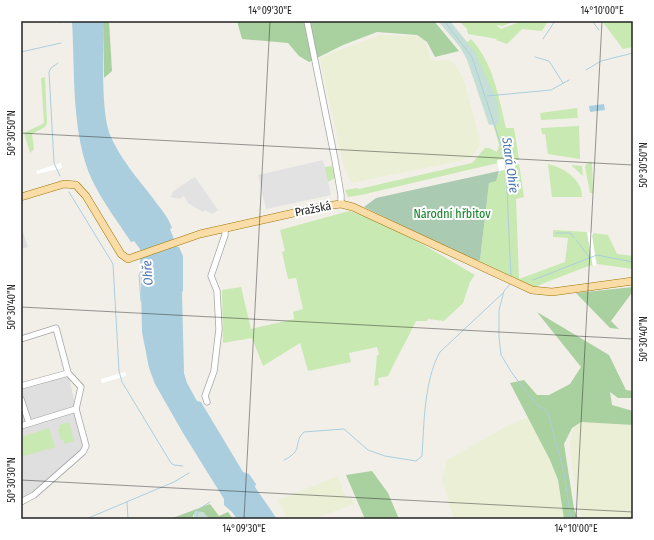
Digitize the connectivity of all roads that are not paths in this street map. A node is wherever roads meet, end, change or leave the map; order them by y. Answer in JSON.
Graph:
{"nodes":[{"id":1,"x":307,"y":21,"type":"edge"},
{"id":2,"x":21,"y":197,"type":"edge"},
{"id":3,"x":341,"y":204,"type":"junction"},
{"id":4,"x":225,"y":228,"type":"junction"},
{"id":5,"x":633,"y":281,"type":"edge"},
{"id":6,"x":21,"y":339,"type":"edge"},
{"id":7,"x":68,"y":373,"type":"junction"},
{"id":8,"x":21,"y":386,"type":"edge"},
{"id":9,"x":21,"y":399,"type":"edge"},
{"id":10,"x":207,"y":402,"type":"dead end"},
{"id":11,"x":76,"y":409,"type":"junction"},
{"id":12,"x":29,"y":424,"type":"junction"},
{"id":13,"x":21,"y":426,"type":"edge"},
{"id":14,"x":21,"y":502,"type":"edge"}],
"edges":[{"from":1,"to":3,"type":"street"},
{"from":2,"to":4,"type":"main road","name":"Pražská"},
{"from":3,"to":4,"type":"main road","name":"Pražská"},
{"from":3,"to":5,"type":"main road","name":"Pražská"},
{"from":4,"to":10,"type":"street"},
{"from":6,"to":7,"type":"street"},
{"from":7,"to":8,"type":"street"},
{"from":7,"to":11,"type":"street"},
{"from":9,"to":12,"type":"street"},
{"from":11,"to":12,"type":"street"},
{"from":11,"to":14,"type":"street"},
{"from":12,"to":13,"type":"street"}]}
